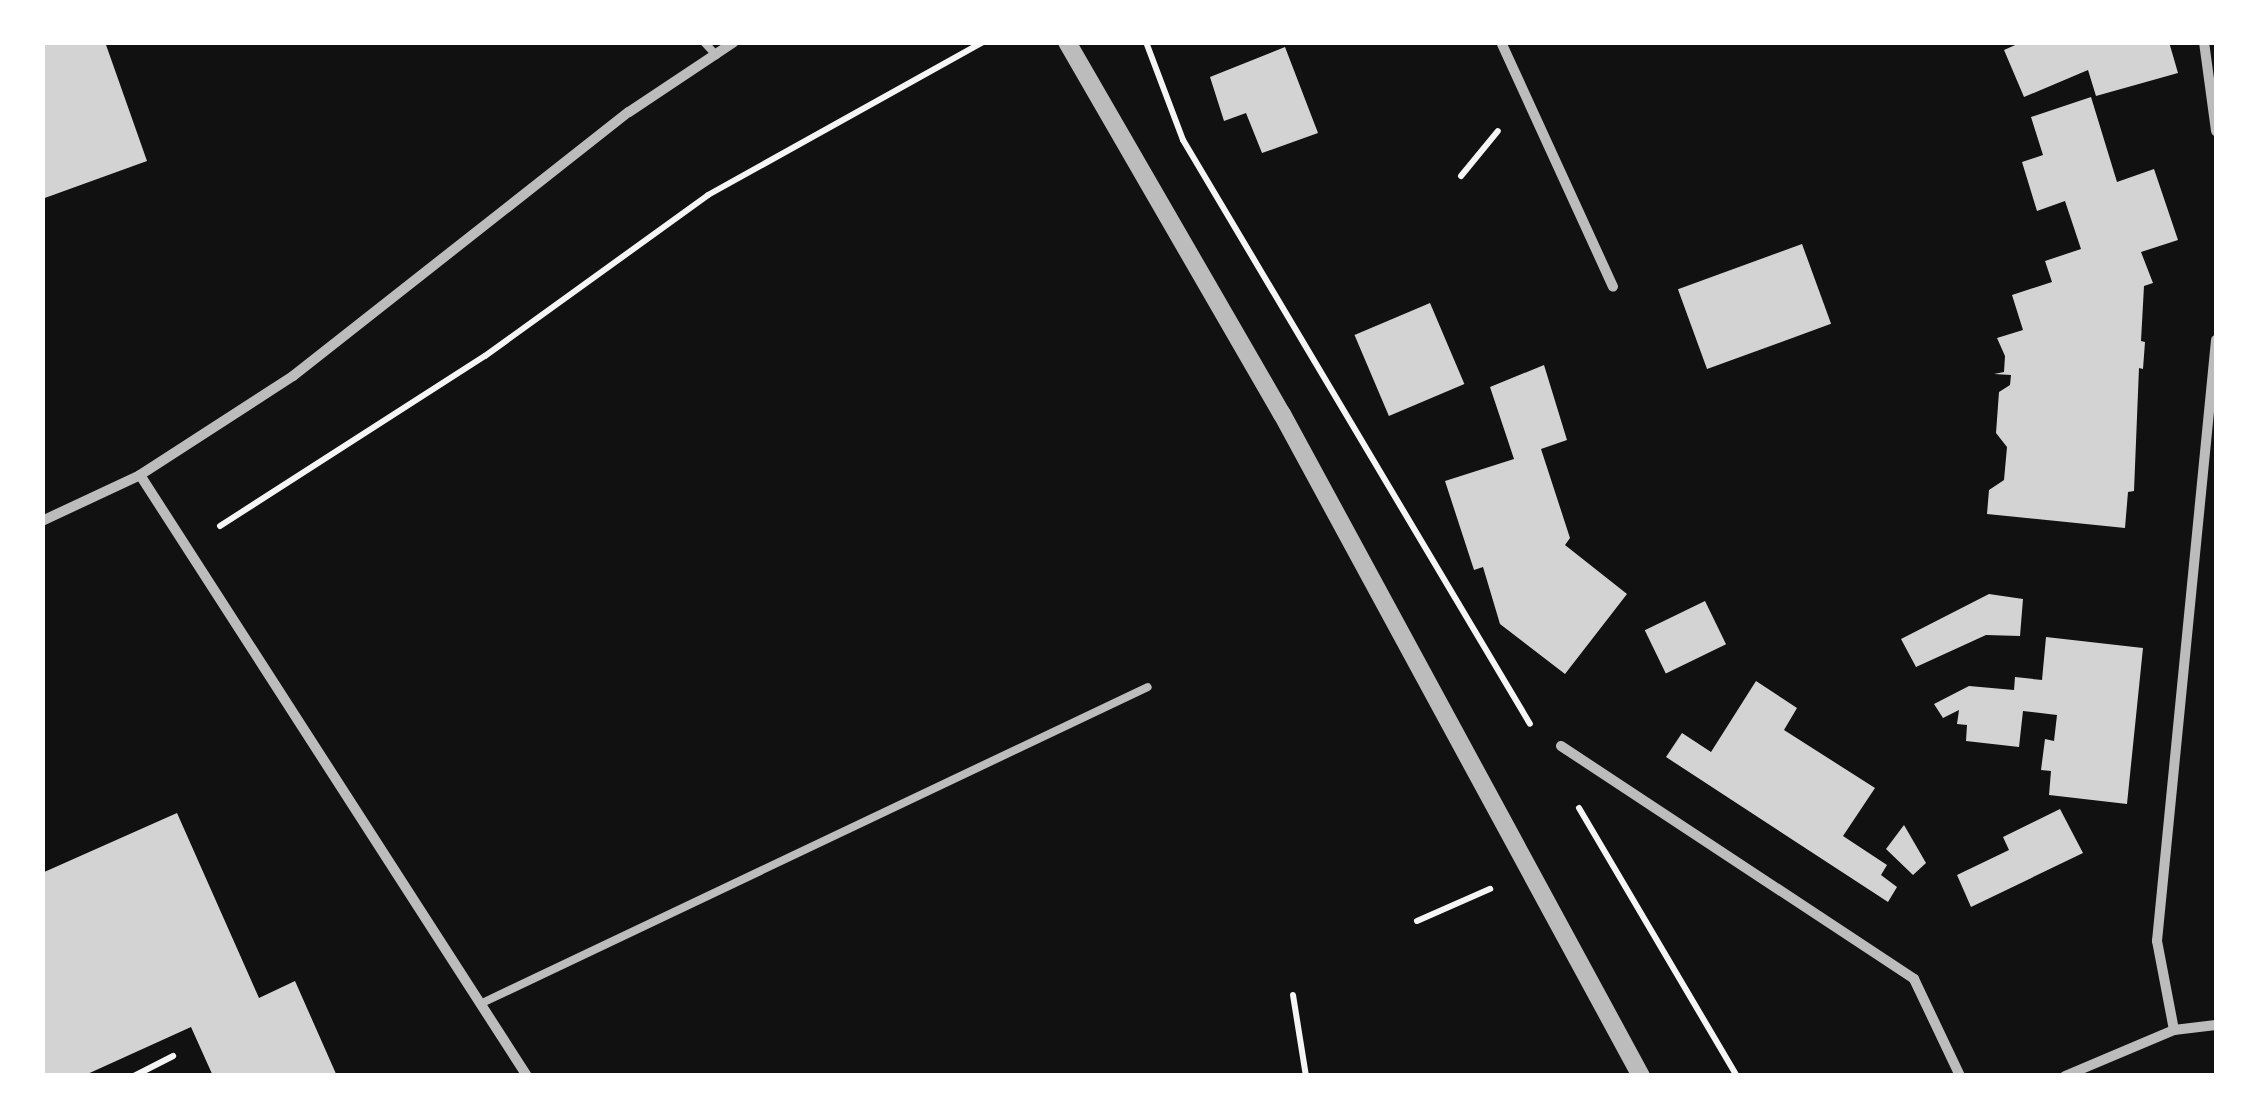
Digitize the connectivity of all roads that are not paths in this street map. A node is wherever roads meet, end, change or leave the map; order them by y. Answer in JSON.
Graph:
{"nodes":[{"id":1,"x":704,"y":42,"type":"edge"},
{"id":2,"x":734,"y":42,"type":"edge"},
{"id":3,"x":1067,"y":42,"type":"edge"},
{"id":4,"x":1502,"y":42,"type":"edge"},
{"id":5,"x":2204,"y":42,"type":"edge"},
{"id":6,"x":716,"y":56,"type":"junction"},
{"id":7,"x":2216,"y":131,"type":"edge"},
{"id":8,"x":1613,"y":287,"type":"dead end"},
{"id":9,"x":2216,"y":340,"type":"edge"},
{"id":10,"x":140,"y":475,"type":"junction"},
{"id":11,"x":42,"y":521,"type":"edge"},
{"id":12,"x":1148,"y":687,"type":"dead end"},
{"id":13,"x":1561,"y":746,"type":"dead end"},
{"id":14,"x":480,"y":1004,"type":"junction"},
{"id":15,"x":2216,"y":1026,"type":"edge"},
{"id":16,"x":2174,"y":1030,"type":"junction"},
{"id":17,"x":526,"y":1076,"type":"edge"},
{"id":18,"x":1642,"y":1076,"type":"edge"},
{"id":19,"x":1960,"y":1076,"type":"edge"},
{"id":20,"x":2066,"y":1076,"type":"edge"}],
"edges":[{"from":1,"to":6,"type":"lane"},
{"from":2,"to":6,"type":"street"},
{"from":3,"to":18,"type":"street"},
{"from":4,"to":8,"type":"street"},
{"from":5,"to":7,"type":"street"},
{"from":6,"to":10,"type":"street"},
{"from":9,"to":16,"type":"street"},
{"from":10,"to":11,"type":"street"},
{"from":10,"to":14,"type":"street"},
{"from":12,"to":14,"type":"lane"},
{"from":13,"to":19,"type":"street"},
{"from":14,"to":17,"type":"street"},
{"from":15,"to":16,"type":"street"},
{"from":16,"to":20,"type":"street"}]}
